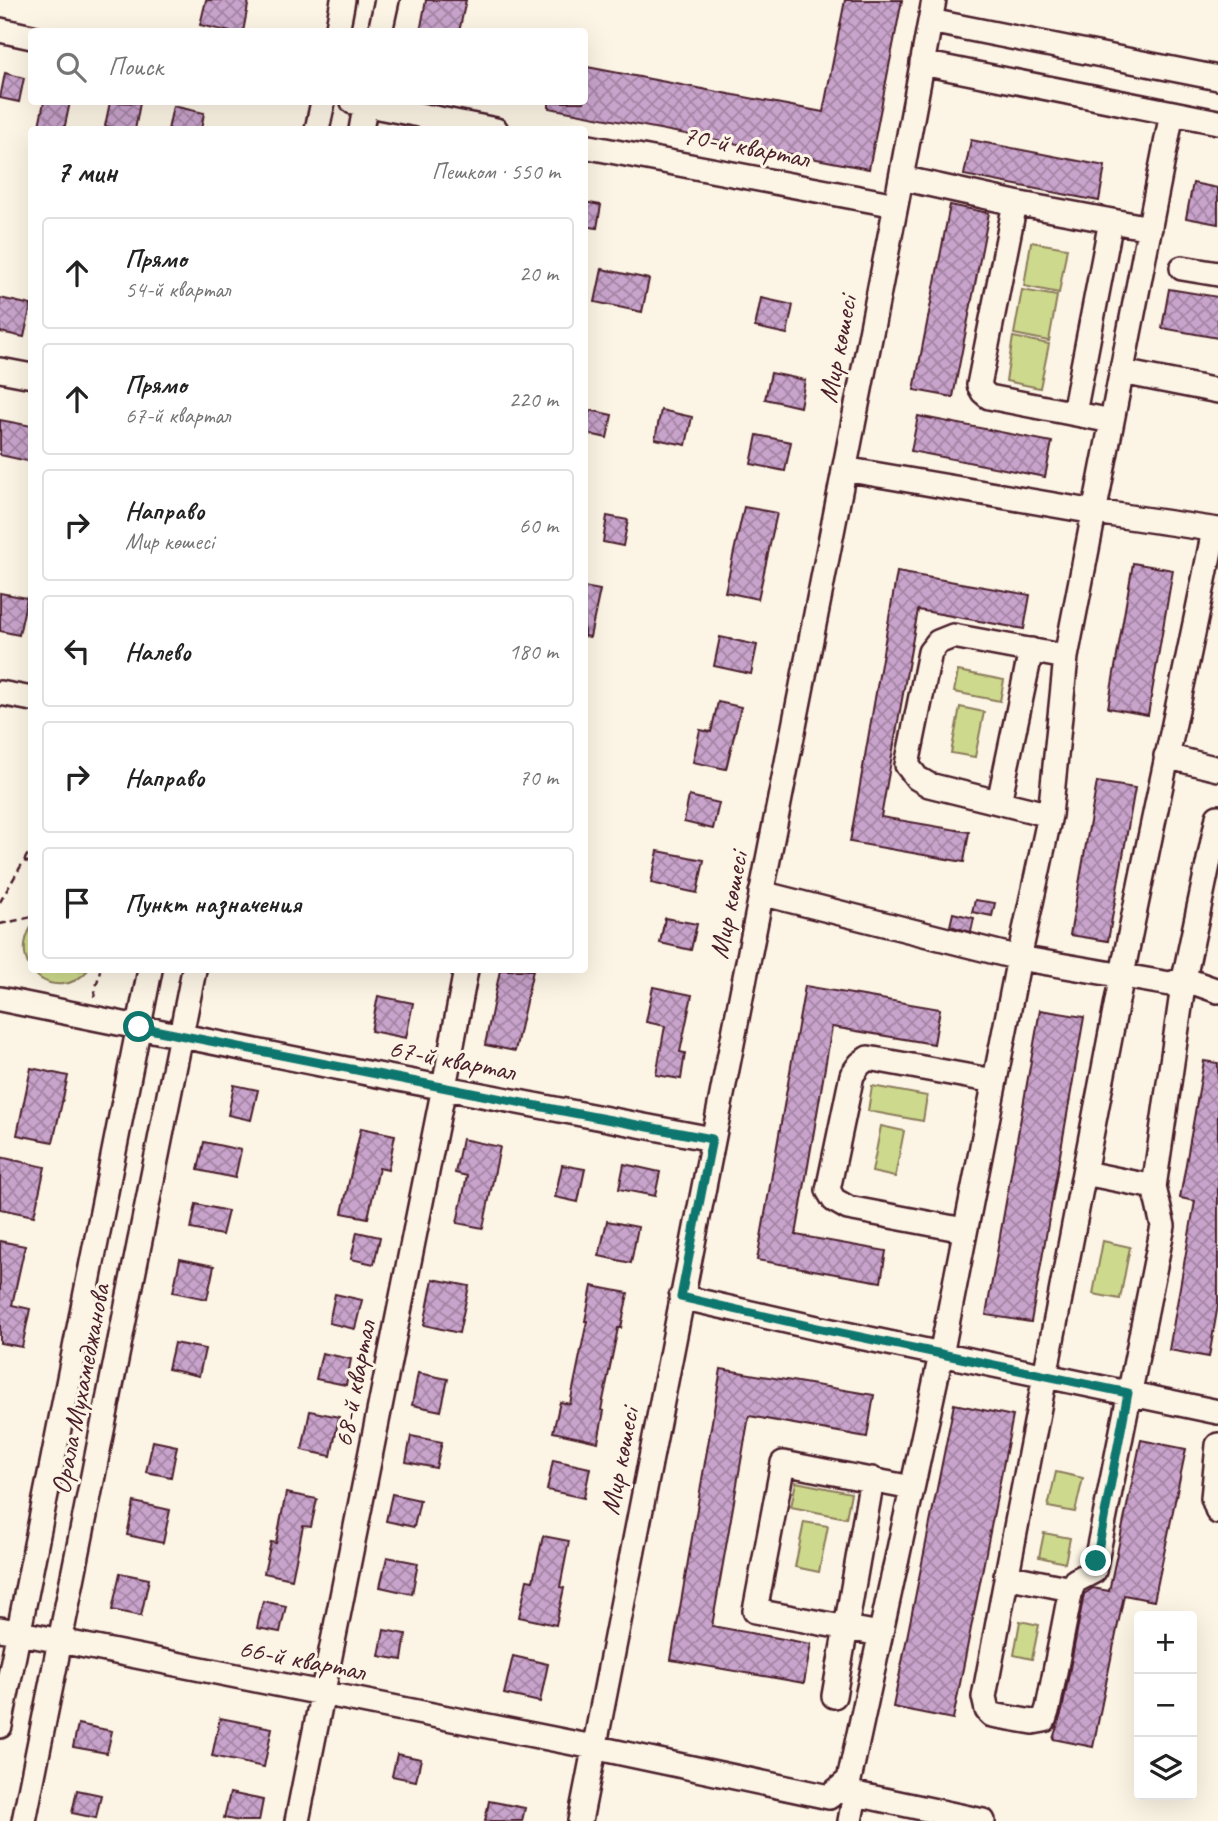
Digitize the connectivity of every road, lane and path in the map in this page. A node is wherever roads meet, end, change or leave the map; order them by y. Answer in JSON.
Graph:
{"nodes":[{"id":1,"x":343,"y":0,"type":"edge"},
{"id":2,"x":387,"y":0,"type":"edge"},
{"id":3,"x":932,"y":10,"type":"edge"},
{"id":4,"x":338,"y":28,"type":"edge"},
{"id":5,"x":381,"y":28,"type":"edge"},
{"id":6,"x":0,"y":30,"type":"edge"},
{"id":7,"x":28,"y":36,"type":"edge"},
{"id":8,"x":922,"y":63,"type":"junction"},
{"id":9,"x":1218,"y":78,"type":"edge"},
{"id":10,"x":322,"y":105,"type":"edge"},
{"id":11,"x":362,"y":105,"type":"edge"},
{"id":12,"x":376,"y":105,"type":"edge"},
{"id":13,"x":1172,"y":113,"type":"junction"},
{"id":14,"x":1218,"y":122,"type":"edge"},
{"id":15,"x":318,"y":126,"type":"edge"},
{"id":16,"x":361,"y":126,"type":"edge"},
{"id":17,"x":477,"y":126,"type":"edge"},
{"id":18,"x":588,"y":147,"type":"edge"},
{"id":19,"x":901,"y":178,"type":"junction"},
{"id":20,"x":1015,"y":203,"type":"junction"},
{"id":21,"x":896,"y":205,"type":"junction"},
{"id":22,"x":1111,"y":221,"type":"junction"},
{"id":23,"x":1150,"y":228,"type":"junction"},
{"id":24,"x":1182,"y":268,"type":"dead end"},
{"id":25,"x":1218,"y":274,"type":"edge"},
{"id":26,"x":0,"y":370,"type":"edge"},
{"id":27,"x":1122,"y":372,"type":"junction"},
{"id":28,"x":28,"y":375,"type":"edge"},
{"id":29,"x":1218,"y":391,"type":"edge"},
{"id":30,"x":1074,"y":413,"type":"junction"},
{"id":31,"x":1112,"y":421,"type":"junction"},
{"id":32,"x":844,"y":469,"type":"junction"},
{"id":33,"x":1095,"y":512,"type":"junction"},
{"id":34,"x":1216,"y":530,"type":"edge"},
{"id":35,"x":1031,"y":650,"type":"junction"},
{"id":36,"x":1066,"y":657,"type":"junction"},
{"id":37,"x":0,"y":692,"type":"edge"},
{"id":38,"x":28,"y":698,"type":"edge"},
{"id":39,"x":1166,"y":757,"type":"junction"},
{"id":40,"x":1218,"y":769,"type":"edge"},
{"id":41,"x":999,"y":802,"type":"junction"},
{"id":42,"x":1050,"y":815,"type":"junction"},
{"id":43,"x":1218,"y":817,"type":"edge"},
{"id":44,"x":28,"y":854,"type":"edge"},
{"id":45,"x":24,"y":861,"type":"junction"},
{"id":46,"x":28,"y":862,"type":"edge"},
{"id":47,"x":761,"y":893,"type":"junction"},
{"id":48,"x":0,"y":902,"type":"edge"},
{"id":49,"x":28,"y":918,"type":"edge"},
{"id":50,"x":0,"y":924,"type":"edge"},
{"id":51,"x":1019,"y":958,"type":"junction"},
{"id":52,"x":99,"y":973,"type":"edge"},
{"id":53,"x":149,"y":973,"type":"edge"},
{"id":54,"x":193,"y":973,"type":"edge"},
{"id":55,"x":465,"y":973,"type":"edge"},
{"id":56,"x":1122,"y":976,"type":"junction"},
{"id":57,"x":1184,"y":979,"type":"junction"},
{"id":58,"x":1218,"y":991,"type":"edge"},
{"id":59,"x":0,"y":999,"type":"edge"},
{"id":60,"x":93,"y":1001,"type":"dead end"},
{"id":61,"x":139,"y":1027,"type":"junction"},
{"id":62,"x":180,"y":1035,"type":"junction"},
{"id":63,"x":994,"y":1082,"type":"junction"},
{"id":64,"x":444,"y":1087,"type":"junction"},
{"id":65,"x":712,"y":1139,"type":"junction"},
{"id":66,"x":1085,"y":1173,"type":"junction"},
{"id":67,"x":1154,"y":1187,"type":"junction"},
{"id":68,"x":964,"y":1230,"type":"junction"},
{"id":69,"x":681,"y":1297,"type":"junction"},
{"id":70,"x":941,"y":1354,"type":"junction"},
{"id":71,"x":1044,"y":1375,"type":"junction"},
{"id":72,"x":1128,"y":1393,"type":"junction"},
{"id":73,"x":1218,"y":1412,"type":"edge"},
{"id":74,"x":1218,"y":1445,"type":"edge"},
{"id":75,"x":872,"y":1479,"type":"junction"},
{"id":76,"x":912,"y":1488,"type":"junction"},
{"id":77,"x":1218,"y":1512,"type":"edge"},
{"id":78,"x":1006,"y":1576,"type":"junction"},
{"id":79,"x":1071,"y":1589,"type":"junction"},
{"id":80,"x":847,"y":1627,"type":"junction"},
{"id":81,"x":9,"y":1631,"type":"edge"},
{"id":82,"x":880,"y":1634,"type":"junction"},
{"id":83,"x":60,"y":1641,"type":"junction"},
{"id":84,"x":323,"y":1693,"type":"junction"},
{"id":85,"x":834,"y":1696,"type":"dead end"},
{"id":86,"x":0,"y":1726,"type":"edge"},
{"id":87,"x":593,"y":1747,"type":"junction"},
{"id":88,"x":846,"y":1792,"type":"junction"},
{"id":89,"x":24,"y":1821,"type":"edge"},
{"id":90,"x":298,"y":1821,"type":"edge"},
{"id":91,"x":580,"y":1821,"type":"edge"},
{"id":92,"x":850,"y":1821,"type":"edge"},
{"id":93,"x":983,"y":1821,"type":"edge"}],
"edges":[{"from":1,"to":4,"type":"street"},
{"from":2,"to":5,"type":"street"},
{"from":3,"to":8,"type":"street","name":"Мир көшесі"},
{"from":3,"to":9,"type":"street"},
{"from":6,"to":7,"type":"street"},
{"from":8,"to":13,"type":"street"},
{"from":8,"to":19,"type":"street","name":"Мир көшесі"},
{"from":10,"to":15,"type":"street"},
{"from":11,"to":16,"type":"street"},
{"from":12,"to":17,"type":"street"},
{"from":13,"to":14,"type":"street"},
{"from":13,"to":23,"type":"street"},
{"from":18,"to":21,"type":"street","name":"70-й квартал"},
{"from":19,"to":20,"type":"street"},
{"from":19,"to":21,"type":"street","name":"Мир көшесі"},
{"from":20,"to":22,"type":"street"},
{"from":20,"to":30,"type":"street"},
{"from":21,"to":32,"type":"street","name":"Мир көшесі"},
{"from":22,"to":23,"type":"street"},
{"from":22,"to":30,"type":"street"},
{"from":23,"to":27,"type":"street"},
{"from":24,"to":25,"type":"street"},
{"from":26,"to":28,"type":"street"},
{"from":27,"to":29,"type":"street"},
{"from":27,"to":31,"type":"street"},
{"from":30,"to":31,"type":"street"},
{"from":31,"to":33,"type":"street"},
{"from":32,"to":33,"type":"street"},
{"from":32,"to":47,"type":"street","name":"Мир көшесі"},
{"from":33,"to":34,"type":"street"},
{"from":33,"to":36,"type":"street"},
{"from":34,"to":39,"type":"street"},
{"from":35,"to":36,"type":"street"},
{"from":35,"to":41,"type":"street"},
{"from":35,"to":41,"type":"street"},
{"from":36,"to":42,"type":"street"},
{"from":37,"to":38,"type":"street"},
{"from":39,"to":40,"type":"street"},
{"from":39,"to":56,"type":"street"},
{"from":41,"to":42,"type":"street"},
{"from":42,"to":51,"type":"street"},
{"from":43,"to":57,"type":"street"},
{"from":44,"to":45,"type":"path"},
{"from":45,"to":46,"type":"path"},
{"from":45,"to":48,"type":"path"},
{"from":47,"to":51,"type":"street"},
{"from":47,"to":65,"type":"street","name":"Мир көшесі"},
{"from":49,"to":50,"type":"path"},
{"from":51,"to":56,"type":"street"},
{"from":51,"to":63,"type":"street"},
{"from":52,"to":60,"type":"path"},
{"from":53,"to":61,"type":"street","name":"Орала Мухамеджанова"},
{"from":54,"to":62,"type":"street","name":"Орала Мухамеджанова"},
{"from":55,"to":64,"type":"street","name":"68-й квартал"},
{"from":56,"to":57,"type":"street"},
{"from":56,"to":66,"type":"street"},
{"from":57,"to":58,"type":"street"},
{"from":57,"to":67,"type":"street"},
{"from":59,"to":61,"type":"street","name":"67-й квартал"},
{"from":61,"to":62,"type":"street","name":"67-й квартал"},
{"from":61,"to":81,"type":"street","name":"Орала Мухамеджанова"},
{"from":62,"to":64,"type":"street","name":"67-й квартал"},
{"from":62,"to":83,"type":"street","name":"Орала Мухамеджанова"},
{"from":63,"to":68,"type":"street"},
{"from":63,"to":68,"type":"street"},
{"from":64,"to":65,"type":"street","name":"67-й квартал"},
{"from":64,"to":84,"type":"street","name":"68-й квартал"},
{"from":65,"to":69,"type":"street","name":"Мир көшесі"},
{"from":66,"to":67,"type":"street"},
{"from":66,"to":71,"type":"street"},
{"from":67,"to":72,"type":"street"},
{"from":68,"to":70,"type":"street"},
{"from":69,"to":70,"type":"street"},
{"from":69,"to":87,"type":"street","name":"Мир көшесі"},
{"from":70,"to":71,"type":"street"},
{"from":70,"to":76,"type":"street"},
{"from":71,"to":72,"type":"street"},
{"from":71,"to":78,"type":"street"},
{"from":72,"to":73,"type":"street"},
{"from":72,"to":79,"type":"street"},
{"from":74,"to":77,"type":"street"},
{"from":75,"to":76,"type":"street"},
{"from":75,"to":80,"type":"street"},
{"from":75,"to":80,"type":"street"},
{"from":76,"to":82,"type":"street"},
{"from":78,"to":79,"type":"street"},
{"from":78,"to":79,"type":"street"},
{"from":80,"to":82,"type":"street"},
{"from":80,"to":85,"type":"street"},
{"from":81,"to":83,"type":"street","name":"66-й квартал"},
{"from":81,"to":86,"type":"street","name":"Орала Мухамеджанова"},
{"from":82,"to":88,"type":"street"},
{"from":83,"to":84,"type":"street","name":"66-й квартал"},
{"from":83,"to":89,"type":"street","name":"Орала Мухамеджанова"},
{"from":84,"to":87,"type":"street","name":"66-й квартал"},
{"from":84,"to":90,"type":"street","name":"68-й квартал"},
{"from":87,"to":88,"type":"street","name":"66-й квартал"},
{"from":87,"to":91,"type":"street","name":"Мир көшесі"},
{"from":88,"to":92,"type":"street"},
{"from":88,"to":93,"type":"street"}]}
